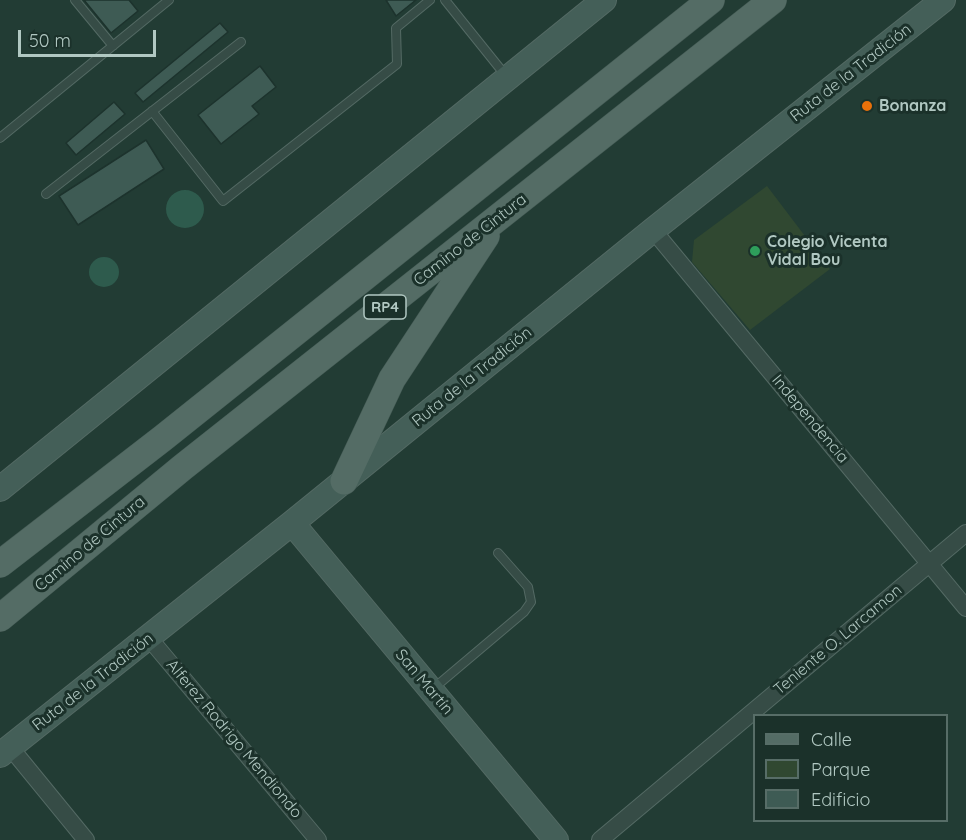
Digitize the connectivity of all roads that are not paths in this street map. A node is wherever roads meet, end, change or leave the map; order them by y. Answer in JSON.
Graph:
{"nodes":[{"id":1,"x":75,"y":0,"type":"edge"},
{"id":2,"x":169,"y":0,"type":"edge"},
{"id":3,"x":430,"y":0,"type":"edge"},
{"id":4,"x":445,"y":0,"type":"edge"},
{"id":5,"x":604,"y":0,"type":"edge"},
{"id":6,"x":711,"y":0,"type":"edge"},
{"id":7,"x":773,"y":0,"type":"edge"},
{"id":8,"x":944,"y":0,"type":"edge"},
{"id":9,"x":241,"y":42,"type":"dead end"},
{"id":10,"x":113,"y":46,"type":"junction"},
{"id":11,"x":508,"y":79,"type":"junction"},
{"id":12,"x":152,"y":111,"type":"junction"},
{"id":13,"x":0,"y":138,"type":"edge"},
{"id":14,"x":46,"y":194,"type":"dead end"},
{"id":15,"x":498,"y":218,"type":"junction"},
{"id":16,"x":653,"y":230,"type":"junction"},
{"id":17,"x":344,"y":481,"type":"junction"},
{"id":18,"x":0,"y":489,"type":"edge"},
{"id":19,"x":292,"y":523,"type":"junction"},
{"id":20,"x":966,"y":533,"type":"edge"},
{"id":21,"x":498,"y":553,"type":"dead end"},
{"id":22,"x":0,"y":564,"type":"edge"},
{"id":23,"x":930,"y":564,"type":"junction"},
{"id":24,"x":966,"y":608,"type":"edge"},
{"id":25,"x":0,"y":618,"type":"edge"},
{"id":26,"x":149,"y":638,"type":"junction"},
{"id":27,"x":431,"y":690,"type":"junction"},
{"id":28,"x":5,"y":751,"type":"edge"},
{"id":29,"x":86,"y":840,"type":"edge"},
{"id":30,"x":318,"y":840,"type":"edge"},
{"id":31,"x":556,"y":840,"type":"edge"},
{"id":32,"x":600,"y":840,"type":"edge"}],
"edges":[{"from":1,"to":10,"type":"lane"},
{"from":2,"to":10,"type":"lane"},
{"from":3,"to":12,"type":"lane"},
{"from":4,"to":11,"type":"lane"},
{"from":5,"to":11,"type":"street"},
{"from":6,"to":22,"type":"main road","number":"RP4"},
{"from":7,"to":15,"type":"main road","name":"Camino de Cintura","number":"RP4"},
{"from":8,"to":16,"type":"street","name":"Ruta de la Tradición"},
{"from":9,"to":12,"type":"lane"},
{"from":10,"to":13,"type":"lane"},
{"from":11,"to":18,"type":"street"},
{"from":12,"to":14,"type":"lane"},
{"from":15,"to":17,"type":"main road"},
{"from":15,"to":25,"type":"main road","name":"Camino de Cintura","number":"RP4"},
{"from":16,"to":17,"type":"street","name":"Ruta de la Tradición"},
{"from":16,"to":23,"type":"street","name":"Independencia"},
{"from":17,"to":19,"type":"street","name":"Ruta de la Tradición"},
{"from":19,"to":26,"type":"street","name":"Ruta de la Tradición"},
{"from":19,"to":27,"type":"street","name":"San Martín"},
{"from":20,"to":23,"type":"street","name":"Teniente O. Larcamon"},
{"from":21,"to":27,"type":"lane"},
{"from":23,"to":24,"type":"street","name":"Independencia"},
{"from":23,"to":32,"type":"street","name":"Teniente O. Larcamon"},
{"from":26,"to":28,"type":"street","name":"Ruta de la Tradición"},
{"from":26,"to":30,"type":"street","name":"Alferez Rodrigo Mendiondo"},
{"from":27,"to":31,"type":"street","name":"San Martín"},
{"from":28,"to":29,"type":"street"}]}
